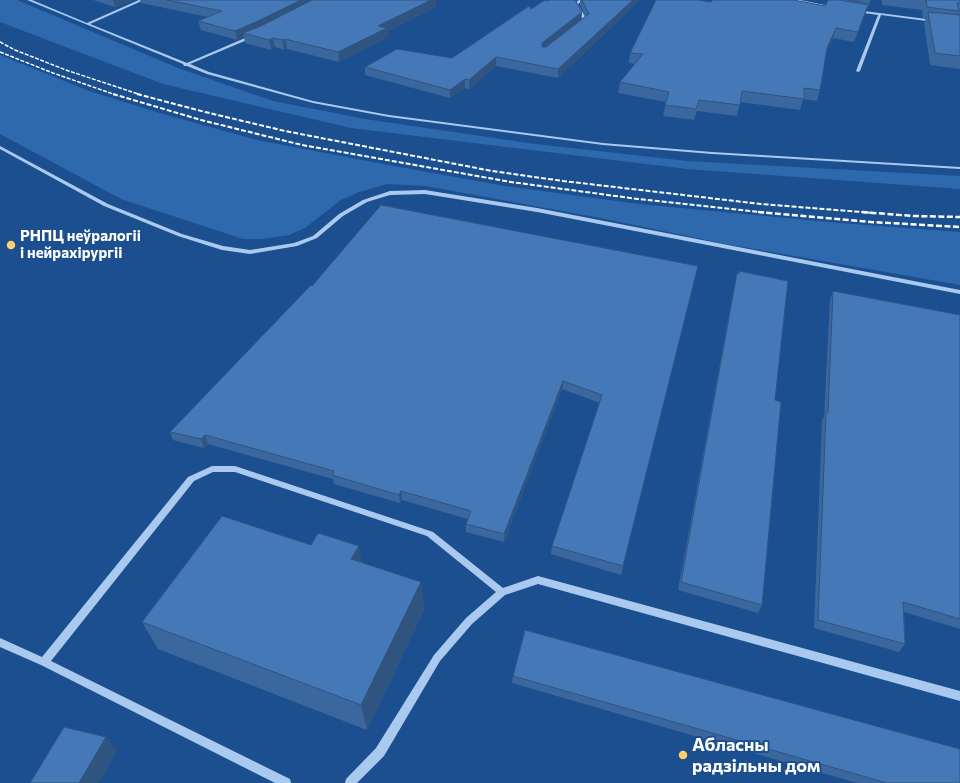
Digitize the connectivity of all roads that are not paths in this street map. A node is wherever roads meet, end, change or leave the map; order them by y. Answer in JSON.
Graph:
{"nodes":[{"id":1,"x":28,"y":0,"type":"edge"},
{"id":2,"x":142,"y":0,"type":"edge"},
{"id":3,"x":581,"y":0,"type":"edge"},
{"id":4,"x":794,"y":0,"type":"edge"},
{"id":5,"x":840,"y":8,"type":"edge"},
{"id":6,"x":854,"y":10,"type":"edge"},
{"id":7,"x":880,"y":14,"type":"junction"},
{"id":8,"x":939,"y":22,"type":"edge"},
{"id":9,"x":87,"y":24,"type":"junction"},
{"id":10,"x":580,"y":25,"type":"edge"},
{"id":11,"x":261,"y":33,"type":"edge"},
{"id":12,"x":185,"y":65,"type":"junction"},
{"id":13,"x":858,"y":71,"type":"dead end"},
{"id":14,"x":0,"y":147,"type":"edge"},
{"id":15,"x":960,"y":168,"type":"edge"},
{"id":16,"x":960,"y":292,"type":"edge"},
{"id":17,"x":502,"y":592,"type":"junction"},
{"id":18,"x":0,"y":642,"type":"edge"},
{"id":19,"x":44,"y":662,"type":"junction"},
{"id":20,"x":960,"y":696,"type":"edge"},
{"id":21,"x":286,"y":783,"type":"edge"},
{"id":22,"x":350,"y":783,"type":"edge"}],
"edges":[{"from":1,"to":9,"type":"street"},
{"from":2,"to":9,"type":"street"},
{"from":3,"to":10,"type":"street"},
{"from":4,"to":5,"type":"street"},
{"from":6,"to":7,"type":"street"},
{"from":7,"to":8,"type":"street"},
{"from":7,"to":13,"type":"street"},
{"from":9,"to":12,"type":"street"},
{"from":11,"to":12,"type":"street"},
{"from":12,"to":15,"type":"street"},
{"from":14,"to":16,"type":"street"},
{"from":17,"to":19,"type":"street"},
{"from":17,"to":20,"type":"street"},
{"from":17,"to":22,"type":"street"},
{"from":18,"to":19,"type":"street"},
{"from":19,"to":21,"type":"street"}]}
